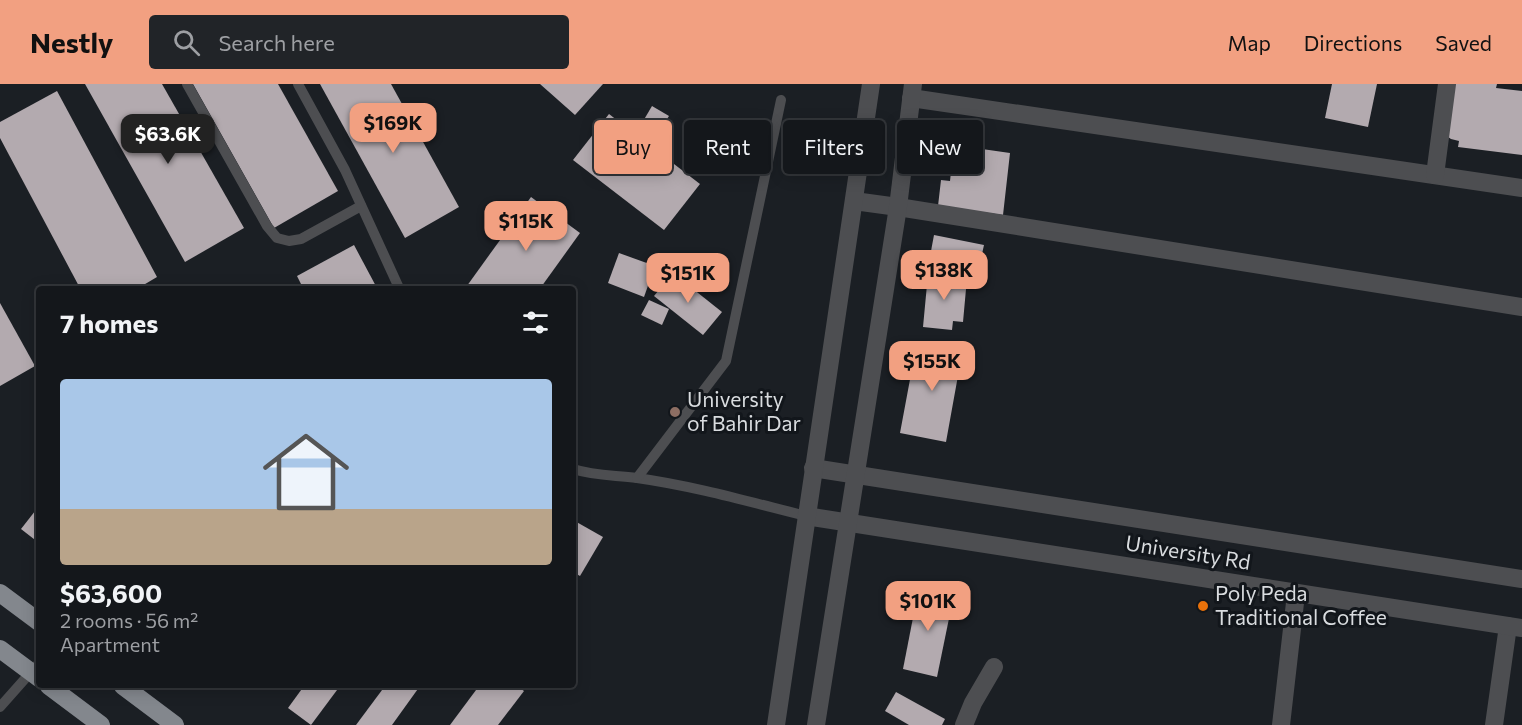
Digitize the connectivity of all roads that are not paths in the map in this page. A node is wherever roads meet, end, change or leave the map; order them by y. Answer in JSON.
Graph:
{"nodes":[{"id":1,"x":187,"y":84,"type":"edge"},
{"id":2,"x":298,"y":84,"type":"edge"},
{"id":3,"x":871,"y":84,"type":"edge"},
{"id":4,"x":1447,"y":84,"type":"edge"},
{"id":5,"x":912,"y":91,"type":"edge"},
{"id":6,"x":781,"y":100,"type":"dead end"},
{"id":7,"x":1435,"y":175,"type":"junction"},
{"id":8,"x":1522,"y":188,"type":"edge"},
{"id":9,"x":854,"y":201,"type":"junction"},
{"id":10,"x":361,"y":206,"type":"junction"},
{"id":11,"x":898,"y":207,"type":"junction"},
{"id":12,"x":398,"y":286,"type":"edge"},
{"id":13,"x":1522,"y":307,"type":"edge"},
{"id":14,"x":813,"y":468,"type":"junction"},
{"id":15,"x":576,"y":470,"type":"edge"},
{"id":16,"x":855,"y":474,"type":"junction"},
{"id":17,"x":637,"y":478,"type":"junction"},
{"id":18,"x":806,"y":516,"type":"junction"},
{"id":19,"x":848,"y":521,"type":"junction"},
{"id":20,"x":1522,"y":579,"type":"edge"},
{"id":21,"x":0,"y":593,"type":"edge"},
{"id":22,"x":1296,"y":594,"type":"junction"},
{"id":23,"x":36,"y":620,"type":"edge"},
{"id":24,"x":1515,"y":627,"type":"edge"},
{"id":25,"x":0,"y":648,"type":"edge"},
{"id":26,"x":994,"y":667,"type":"dead end"},
{"id":27,"x":36,"y":671,"type":"edge"},
{"id":28,"x":52,"y":688,"type":"edge"},
{"id":29,"x":126,"y":688,"type":"edge"},
{"id":30,"x":0,"y":707,"type":"edge"},
{"id":31,"x":101,"y":725,"type":"edge"},
{"id":32,"x":175,"y":725,"type":"edge"},
{"id":33,"x":776,"y":725,"type":"edge"},
{"id":34,"x":816,"y":725,"type":"edge"},
{"id":35,"x":964,"y":725,"type":"edge"},
{"id":36,"x":1281,"y":725,"type":"edge"},
{"id":37,"x":1494,"y":725,"type":"edge"}],
"edges":[{"from":1,"to":10,"type":"lane"},
{"from":2,"to":10,"type":"lane"},
{"from":3,"to":9,"type":"street"},
{"from":4,"to":7,"type":"street"},
{"from":5,"to":7,"type":"street"},
{"from":5,"to":11,"type":"street"},
{"from":6,"to":17,"type":"lane"},
{"from":7,"to":8,"type":"street"},
{"from":9,"to":11,"type":"street"},
{"from":9,"to":14,"type":"street"},
{"from":10,"to":12,"type":"lane"},
{"from":11,"to":13,"type":"street"},
{"from":11,"to":16,"type":"street"},
{"from":14,"to":16,"type":"street","name":"University Rd"},
{"from":14,"to":18,"type":"street"},
{"from":15,"to":17,"type":"lane"},
{"from":16,"to":19,"type":"street"},
{"from":16,"to":20,"type":"street","name":"University Rd"},
{"from":17,"to":18,"type":"lane"},
{"from":18,"to":19,"type":"street","name":"University Rd"},
{"from":18,"to":33,"type":"street"},
{"from":19,"to":22,"type":"street","name":"University Rd"},
{"from":19,"to":34,"type":"street"},
{"from":21,"to":23,"type":"highway"},
{"from":22,"to":24,"type":"street","name":"University Rd"},
{"from":22,"to":36,"type":"street"},
{"from":24,"to":37,"type":"street"},
{"from":25,"to":27,"type":"highway"},
{"from":26,"to":35,"type":"street"},
{"from":27,"to":30,"type":"lane"},
{"from":28,"to":31,"type":"highway"},
{"from":29,"to":32,"type":"highway"}]}
